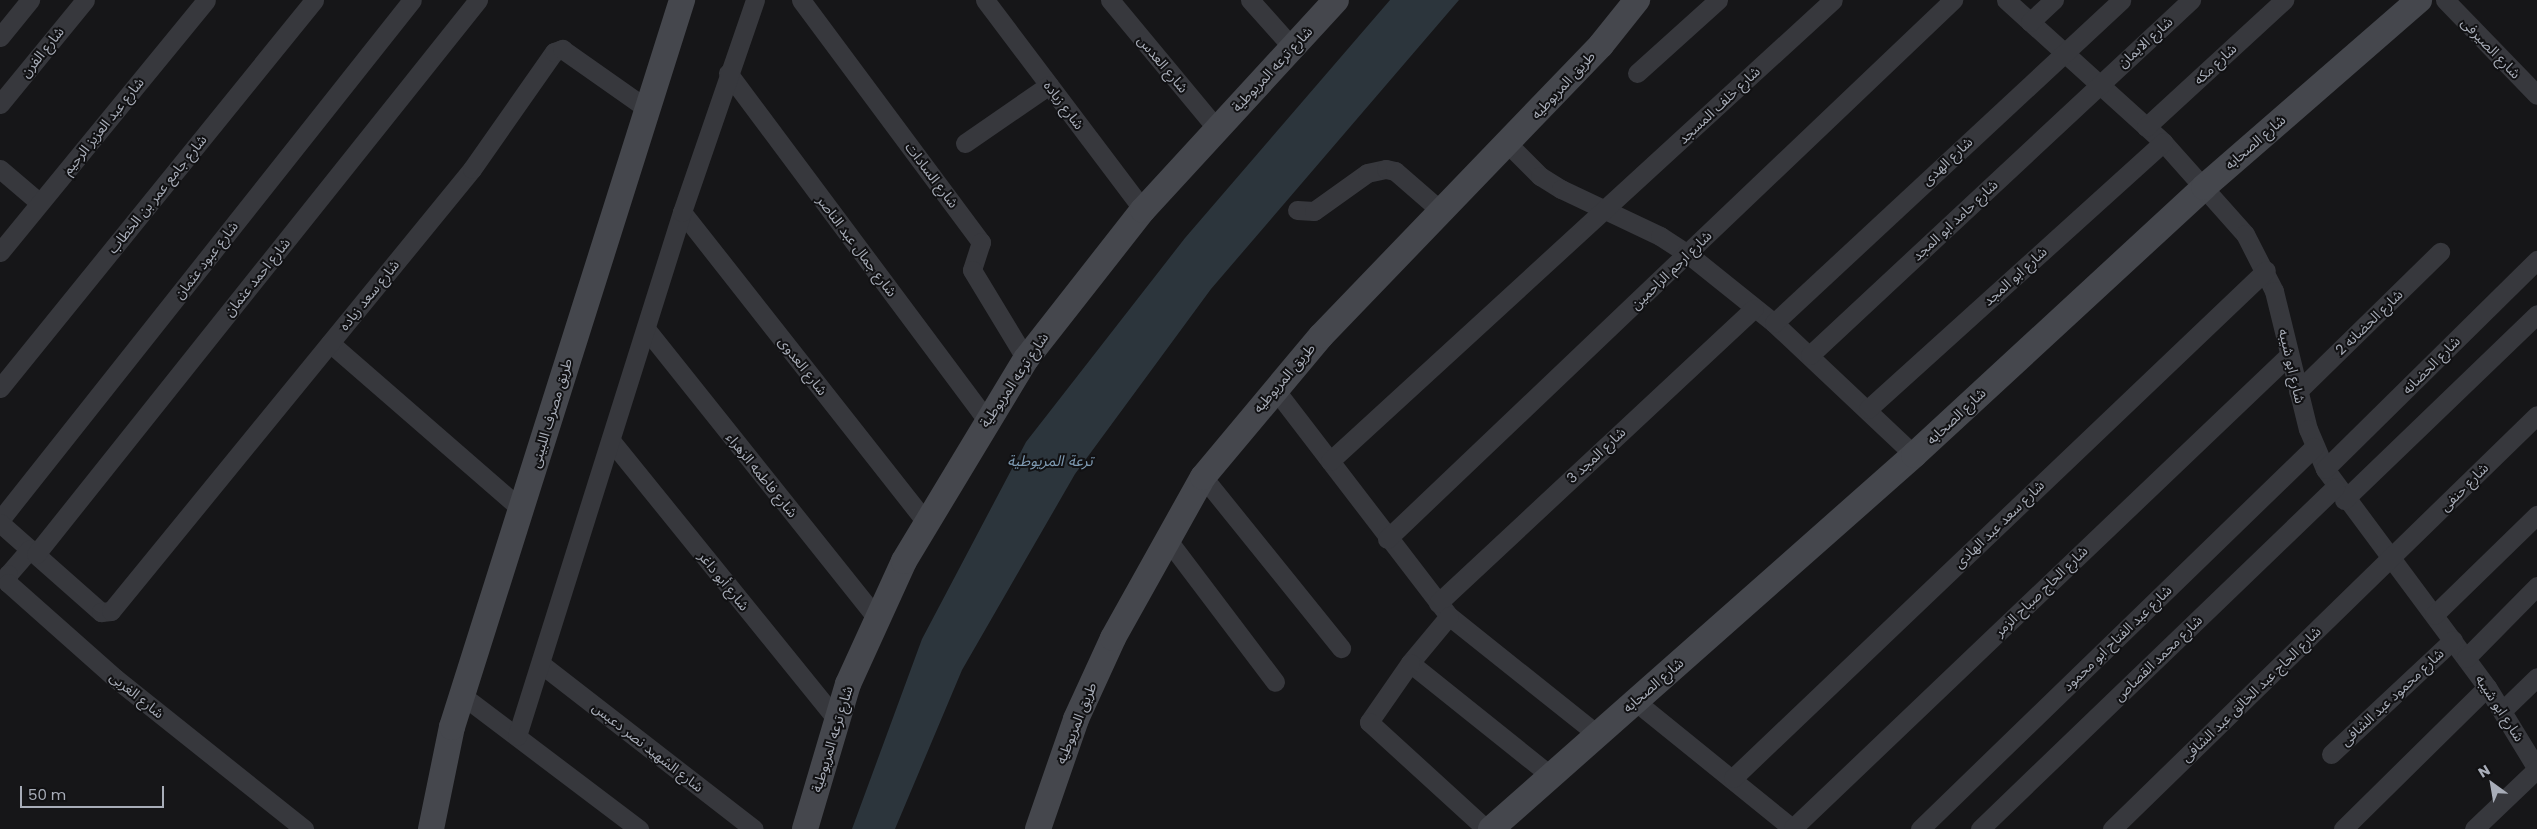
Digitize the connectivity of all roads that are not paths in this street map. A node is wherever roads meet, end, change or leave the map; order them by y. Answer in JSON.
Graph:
{"nodes":[{"id":1,"x":30,"y":0,"type":"edge"},
{"id":2,"x":85,"y":0,"type":"edge"},
{"id":3,"x":206,"y":0,"type":"edge"},
{"id":4,"x":314,"y":0,"type":"edge"},
{"id":5,"x":412,"y":0,"type":"edge"},
{"id":6,"x":478,"y":0,"type":"edge"},
{"id":7,"x":682,"y":0,"type":"edge"},
{"id":8,"x":755,"y":0,"type":"edge"},
{"id":9,"x":801,"y":0,"type":"edge"},
{"id":10,"x":985,"y":0,"type":"edge"},
{"id":11,"x":1110,"y":0,"type":"edge"},
{"id":12,"x":1250,"y":0,"type":"edge"},
{"id":13,"x":1336,"y":0,"type":"edge"},
{"id":14,"x":1636,"y":0,"type":"edge"},
{"id":15,"x":1718,"y":0,"type":"edge"},
{"id":16,"x":1833,"y":0,"type":"edge"},
{"id":17,"x":1953,"y":0,"type":"edge"},
{"id":18,"x":2006,"y":0,"type":"edge"},
{"id":19,"x":2054,"y":0,"type":"edge"},
{"id":20,"x":2121,"y":0,"type":"edge"},
{"id":21,"x":2191,"y":0,"type":"edge"},
{"id":22,"x":2284,"y":0,"type":"edge"},
{"id":23,"x":2419,"y":0,"type":"edge"},
{"id":24,"x":2445,"y":0,"type":"edge"},
{"id":25,"x":2030,"y":22,"type":"junction"},
{"id":26,"x":0,"y":37,"type":"edge"},
{"id":27,"x":1292,"y":47,"type":"junction"},
{"id":28,"x":2063,"y":52,"type":"junction"},
{"id":29,"x":728,"y":72,"type":"junction"},
{"id":30,"x":1637,"y":73,"type":"dead end"},
{"id":31,"x":2099,"y":84,"type":"junction"},
{"id":32,"x":1049,"y":85,"type":"junction"},
{"id":33,"x":2537,"y":95,"type":"edge"},
{"id":34,"x":0,"y":104,"type":"edge"},
{"id":35,"x":646,"y":108,"type":"junction"},
{"id":36,"x":2146,"y":127,"type":"junction"},
{"id":37,"x":1217,"y":129,"type":"junction"},
{"id":38,"x":2163,"y":142,"type":"junction"},
{"id":39,"x":965,"y":143,"type":"dead end"},
{"id":40,"x":1507,"y":143,"type":"junction"},
{"id":41,"x":0,"y":169,"type":"edge"},
{"id":42,"x":2204,"y":187,"type":"junction"},
{"id":43,"x":40,"y":203,"type":"junction"},
{"id":44,"x":1143,"y":210,"type":"junction"},
{"id":45,"x":1297,"y":210,"type":"dead end"},
{"id":46,"x":1441,"y":211,"type":"junction"},
{"id":47,"x":1605,"y":211,"type":"junction"},
{"id":48,"x":682,"y":212,"type":"junction"},
{"id":49,"x":0,"y":252,"type":"edge"},
{"id":50,"x":2440,"y":252,"type":"dead end"},
{"id":51,"x":1688,"y":254,"type":"junction"},
{"id":52,"x":2537,"y":260,"type":"edge"},
{"id":53,"x":2266,"y":270,"type":"junction"},
{"id":54,"x":1754,"y":308,"type":"junction"},
{"id":55,"x":2537,"y":314,"type":"edge"},
{"id":56,"x":1774,"y":324,"type":"junction"},
{"id":57,"x":646,"y":330,"type":"junction"},
{"id":58,"x":330,"y":343,"type":"junction"},
{"id":59,"x":2289,"y":355,"type":"junction"},
{"id":60,"x":1810,"y":356,"type":"junction"},
{"id":61,"x":1026,"y":359,"type":"junction"},
{"id":62,"x":0,"y":388,"type":"edge"},
{"id":63,"x":1274,"y":388,"type":"junction"},
{"id":64,"x":2298,"y":391,"type":"junction"},
{"id":65,"x":1868,"y":409,"type":"junction"},
{"id":66,"x":2537,"y":415,"type":"edge"},
{"id":67,"x":987,"y":420,"type":"junction"},
{"id":68,"x":612,"y":442,"type":"junction"},
{"id":69,"x":2314,"y":447,"type":"junction"},
{"id":70,"x":1914,"y":454,"type":"junction"},
{"id":71,"x":1330,"y":461,"type":"junction"},
{"id":72,"x":2325,"y":469,"type":"junction"},
{"id":73,"x":1203,"y":477,"type":"junction"},
{"id":74,"x":2340,"y":494,"type":"junction"},
{"id":75,"x":521,"y":509,"type":"junction"},
{"id":76,"x":2537,"y":515,"type":"edge"},
{"id":77,"x":0,"y":521,"type":"edge"},
{"id":78,"x":925,"y":522,"type":"junction"},
{"id":79,"x":1387,"y":538,"type":"junction"},
{"id":80,"x":1167,"y":539,"type":"junction"},
{"id":81,"x":33,"y":552,"type":"junction"},
{"id":82,"x":2390,"y":560,"type":"junction"},
{"id":83,"x":2537,"y":586,"type":"edge"},
{"id":84,"x":1444,"y":610,"type":"junction"},
{"id":85,"x":2434,"y":615,"type":"junction"},
{"id":86,"x":878,"y":620,"type":"junction"},
{"id":87,"x":2453,"y":640,"type":"junction"},
{"id":88,"x":1341,"y":648,"type":"dead end"},
{"id":89,"x":2466,"y":658,"type":"junction"},
{"id":90,"x":1410,"y":663,"type":"junction"},
{"id":91,"x":541,"y":664,"type":"junction"},
{"id":92,"x":2537,"y":677,"type":"edge"},
{"id":93,"x":1275,"y":682,"type":"dead end"},
{"id":94,"x":2488,"y":687,"type":"junction"},
{"id":95,"x":463,"y":696,"type":"junction"},
{"id":96,"x":1635,"y":701,"type":"junction"},
{"id":97,"x":2503,"y":710,"type":"junction"},
{"id":98,"x":837,"y":720,"type":"junction"},
{"id":99,"x":1597,"y":734,"type":"junction"},
{"id":100,"x":516,"y":736,"type":"junction"},
{"id":101,"x":2330,"y":754,"type":"dead end"},
{"id":102,"x":2537,"y":769,"type":"edge"},
{"id":103,"x":1550,"y":776,"type":"junction"},
{"id":104,"x":1733,"y":778,"type":"junction"},
{"id":105,"x":304,"y":829,"type":"edge"},
{"id":106,"x":431,"y":829,"type":"edge"},
{"id":107,"x":639,"y":829,"type":"edge"},
{"id":108,"x":754,"y":829,"type":"edge"},
{"id":109,"x":805,"y":829,"type":"edge"},
{"id":110,"x":1038,"y":829,"type":"edge"},
{"id":111,"x":1486,"y":829,"type":"edge"},
{"id":112,"x":1490,"y":829,"type":"edge"},
{"id":113,"x":1793,"y":829,"type":"edge"},
{"id":114,"x":1920,"y":829,"type":"edge"},
{"id":115,"x":1980,"y":829,"type":"edge"},
{"id":116,"x":2112,"y":829,"type":"edge"},
{"id":117,"x":2343,"y":829,"type":"edge"},
{"id":118,"x":2474,"y":829,"type":"edge"}],
"edges":[{"from":1,"to":26,"type":"street"},
{"from":2,"to":34,"type":"street","name":"شارع الفرن"},
{"from":3,"to":43,"type":"street","name":"شارع عبد العزيز الرحيم"},
{"from":4,"to":62,"type":"street","name":"شارع جامع عمر بن الخطاب"},
{"from":5,"to":77,"type":"street","name":"شارع عبود عثمان"},
{"from":6,"to":81,"type":"street","name":"شارع احمد عثمان"},
{"from":7,"to":35,"type":"street","name":"طريق مصرف اللبينى"},
{"from":8,"to":29,"type":"street"},
{"from":9,"to":61,"type":"street","name":"شارع السادات"},
{"from":10,"to":32,"type":"street","name":"شارع زياده"},
{"from":11,"to":37,"type":"street","name":"شارع العدس"},
{"from":12,"to":27,"type":"street"},
{"from":13,"to":27,"type":"street","name":"شارع ترعه المريوطية"},
{"from":14,"to":40,"type":"street","name":"طريق المريوطيه"},
{"from":15,"to":30,"type":"street"},
{"from":16,"to":47,"type":"street","name":"شارع خلف المسجد"},
{"from":17,"to":51,"type":"street","name":"شارع ارحم الراحمين"},
{"from":18,"to":25,"type":"street","name":"شارع ابو شيبه"},
{"from":19,"to":25,"type":"street"},
{"from":20,"to":28,"type":"street","name":"شارع الهدى"},
{"from":21,"to":31,"type":"street","name":"شارع الايمان"},
{"from":22,"to":36,"type":"street","name":"شارع مكه"},
{"from":23,"to":42,"type":"street","name":"شارع الصحابه"},
{"from":24,"to":33,"type":"street","name":"شارع الصيرفى"},
{"from":25,"to":28,"type":"street","name":"شارع ابو شيبه"},
{"from":27,"to":37,"type":"street","name":"شارع ترعه المريوطية"},
{"from":28,"to":31,"type":"street","name":"شارع ابو شيبه"},
{"from":28,"to":56,"type":"street","name":"شارع الهدى"},
{"from":29,"to":48,"type":"street"},
{"from":29,"to":67,"type":"street","name":"شارع جمال عبد الناصر"},
{"from":31,"to":36,"type":"street","name":"شارع ابو شيبه"},
{"from":31,"to":60,"type":"street","name":"شارع حامد ابو المجد"},
{"from":32,"to":39,"type":"street"},
{"from":32,"to":44,"type":"street","name":"شارع زياده"},
{"from":35,"to":58,"type":"street","name":"شارع سعد زياده"},
{"from":35,"to":75,"type":"street","name":"طريق مصرف اللبينى"},
{"from":36,"to":38,"type":"street","name":"شارع ابو شيبه"},
{"from":37,"to":44,"type":"street","name":"شارع ترعه المريوطية"},
{"from":38,"to":42,"type":"street","name":"شارع ابو شيبه"},
{"from":38,"to":65,"type":"street","name":"شارع ابو المجد"},
{"from":40,"to":46,"type":"street","name":"طريق المريوطيه"},
{"from":40,"to":47,"type":"street"},
{"from":41,"to":43,"type":"street"},
{"from":42,"to":53,"type":"street","name":"شارع ابو شيبه"},
{"from":42,"to":70,"type":"street","name":"شارع الصحابه"},
{"from":43,"to":49,"type":"street","name":"شارع عبد العزيز الرحيم"},
{"from":44,"to":61,"type":"street","name":"شارع ترعه المريوطية"},
{"from":45,"to":46,"type":"street"},
{"from":46,"to":63,"type":"street","name":"طريق المريوطيه"},
{"from":47,"to":51,"type":"street"},
{"from":47,"to":71,"type":"street","name":"شارع خلف المسجد"},
{"from":48,"to":57,"type":"street"},
{"from":48,"to":78,"type":"street","name":"شارع العدوى"},
{"from":50,"to":64,"type":"street","name":"شارع الحضانه 2"},
{"from":51,"to":54,"type":"street"},
{"from":51,"to":79,"type":"street","name":"شارع ارحم الراحمين"},
{"from":52,"to":72,"type":"street","name":"شارع الحضانه"},
{"from":53,"to":59,"type":"street","name":"شارع ابو شيبه"},
{"from":53,"to":104,"type":"street","name":"شارع سعد عبد الهادى"},
{"from":54,"to":56,"type":"street"},
{"from":54,"to":84,"type":"street","name":"شارع المجد 3"},
{"from":55,"to":74,"type":"street","name":"شارع محمد القصاص"},
{"from":56,"to":60,"type":"street"},
{"from":57,"to":68,"type":"street"},
{"from":57,"to":86,"type":"street","name":"شارع فاطمه الزهراء"},
{"from":58,"to":75,"type":"street"},
{"from":58,"to":81,"type":"street","name":"شارع سعد زياده"},
{"from":59,"to":64,"type":"street","name":"شارع ابو شيبه"},
{"from":59,"to":113,"type":"street","name":"شارع الحاج صباح الزمر"},
{"from":60,"to":65,"type":"street"},
{"from":61,"to":67,"type":"street","name":"شارع ترعه المريوطية"},
{"from":63,"to":71,"type":"street"},
{"from":63,"to":73,"type":"street","name":"طريق المريوطيه"},
{"from":64,"to":69,"type":"street","name":"شارع ابو شيبه"},
{"from":65,"to":70,"type":"street"},
{"from":66,"to":82,"type":"street","name":"شارع حنفى"},
{"from":67,"to":78,"type":"street","name":"شارع ترعه المريوطية"},
{"from":68,"to":91,"type":"street"},
{"from":68,"to":98,"type":"street","name":"شارع أبو داغر"},
{"from":69,"to":72,"type":"street","name":"شارع ابو شيبه"},
{"from":69,"to":114,"type":"street","name":"شارع عبد الفتاح ابو محمود"},
{"from":70,"to":96,"type":"street","name":"شارع الصحابه"},
{"from":71,"to":79,"type":"street"},
{"from":72,"to":74,"type":"street","name":"شارع ابو شيبه"},
{"from":73,"to":80,"type":"street","name":"طريق المريوطيه"},
{"from":73,"to":88,"type":"street"},
{"from":74,"to":82,"type":"street","name":"شارع ابو شيبه"},
{"from":74,"to":115,"type":"street","name":"شارع محمد القصاص"},
{"from":75,"to":95,"type":"street","name":"طريق مصرف اللبينى"},
{"from":76,"to":85,"type":"street"},
{"from":77,"to":81,"type":"street"},
{"from":78,"to":86,"type":"street","name":"شارع ترعه المريوطية"},
{"from":79,"to":84,"type":"street"},
{"from":80,"to":93,"type":"street"},
{"from":80,"to":110,"type":"street","name":"طريق المريوطيه"},
{"from":81,"to":105,"type":"street","name":"شارع الغربى"},
{"from":82,"to":85,"type":"street","name":"شارع ابو شيبه"},
{"from":82,"to":116,"type":"street","name":"شارع الحاج عبد الخالق عبد الشافى"},
{"from":83,"to":89,"type":"street"},
{"from":84,"to":90,"type":"street","name":"شارع المجد 3"},
{"from":84,"to":99,"type":"street"},
{"from":85,"to":87,"type":"street","name":"شارع ابو شيبه"},
{"from":86,"to":98,"type":"street","name":"شارع ترعه المريوطية"},
{"from":87,"to":89,"type":"street","name":"شارع ابو شيبه"},
{"from":87,"to":101,"type":"street","name":"شارع محمود عبد الشافى"},
{"from":89,"to":94,"type":"street","name":"شارع ابو شيبه"},
{"from":90,"to":103,"type":"street"},
{"from":90,"to":111,"type":"street","name":"شارع المجد 3"},
{"from":91,"to":100,"type":"street"},
{"from":91,"to":108,"type":"street","name":"شارع الشهيد نصر دعبس"},
{"from":92,"to":97,"type":"street"},
{"from":94,"to":97,"type":"street","name":"شارع ابو شيبه"},
{"from":94,"to":117,"type":"street"},
{"from":95,"to":100,"type":"street"},
{"from":95,"to":106,"type":"street","name":"طريق مصرف اللبينى"},
{"from":96,"to":99,"type":"street","name":"شارع الصحابه"},
{"from":96,"to":104,"type":"street"},
{"from":97,"to":102,"type":"street","name":"شارع ابو شيبه"},
{"from":98,"to":109,"type":"street","name":"شارع ترعه المريوطية"},
{"from":99,"to":103,"type":"street","name":"شارع الصحابه"},
{"from":100,"to":107,"type":"street"},
{"from":102,"to":118,"type":"street"},
{"from":103,"to":112,"type":"street","name":"شارع الصحابه"},
{"from":104,"to":113,"type":"street"}]}
